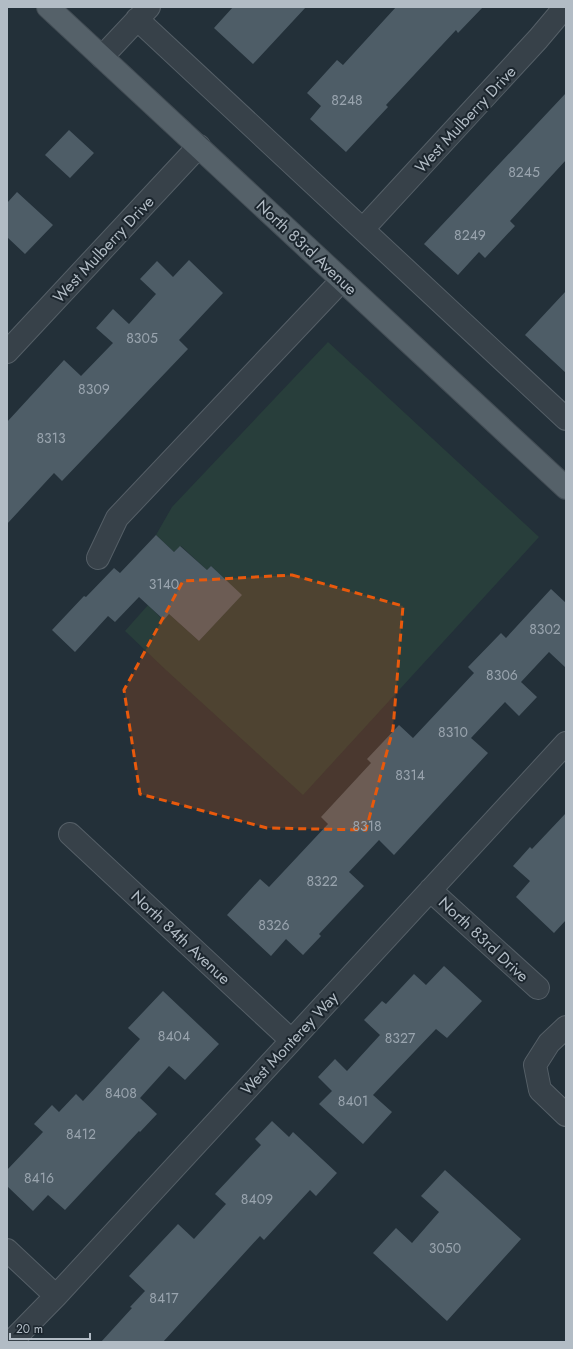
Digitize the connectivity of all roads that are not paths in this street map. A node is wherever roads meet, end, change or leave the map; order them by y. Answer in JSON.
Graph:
{"nodes":[{"id":1,"x":48,"y":7,"type":"edge"},
{"id":2,"x":565,"y":7,"type":"edge"},
{"id":3,"x":143,"y":13,"type":"edge"},
{"id":4,"x":102,"y":57,"type":"junction"},
{"id":5,"x":199,"y":146,"type":"junction"},
{"id":6,"x":363,"y":230,"type":"junction"},
{"id":7,"x":342,"y":280,"type":"junction"},
{"id":8,"x":10,"y":343,"type":"edge"},
{"id":9,"x":566,"y":419,"type":"edge"},
{"id":10,"x":566,"y":488,"type":"edge"},
{"id":11,"x":98,"y":558,"type":"dead end"},
{"id":12,"x":566,"y":743,"type":"edge"},
{"id":13,"x":70,"y":834,"type":"dead end"},
{"id":14,"x":430,"y":890,"type":"junction"},
{"id":15,"x":538,"y":988,"type":"dead end"},
{"id":16,"x":566,"y":1027,"type":"edge"},
{"id":17,"x":291,"y":1040,"type":"junction"},
{"id":18,"x":566,"y":1115,"type":"edge"},
{"id":19,"x":7,"y":1250,"type":"edge"},
{"id":20,"x":56,"y":1296,"type":"junction"},
{"id":21,"x":12,"y":1342,"type":"edge"}],
"edges":[{"from":1,"to":4,"type":"main road","name":"North 83rd Avenue"},
{"from":2,"to":6,"type":"street","name":"West Mulberry Drive"},
{"from":3,"to":4,"type":"street"},
{"from":3,"to":6,"type":"street"},
{"from":4,"to":5,"type":"main road","name":"North 83rd Avenue"},
{"from":5,"to":7,"type":"main road","name":"North 83rd Avenue"},
{"from":5,"to":8,"type":"street","name":"West Mulberry Drive"},
{"from":6,"to":9,"type":"street"},
{"from":7,"to":10,"type":"main road","name":"North 83rd Avenue"},
{"from":7,"to":11,"type":"street"},
{"from":12,"to":14,"type":"street","name":"West Monterey Way"},
{"from":13,"to":17,"type":"street","name":"North 84th Avenue"},
{"from":14,"to":15,"type":"street","name":"North 83rd Drive"},
{"from":14,"to":17,"type":"street","name":"West Monterey Way"},
{"from":16,"to":18,"type":"street"},
{"from":17,"to":20,"type":"street","name":"West Monterey Way"},
{"from":19,"to":20,"type":"street"},
{"from":20,"to":21,"type":"street","name":"West Monterey Way"}]}
